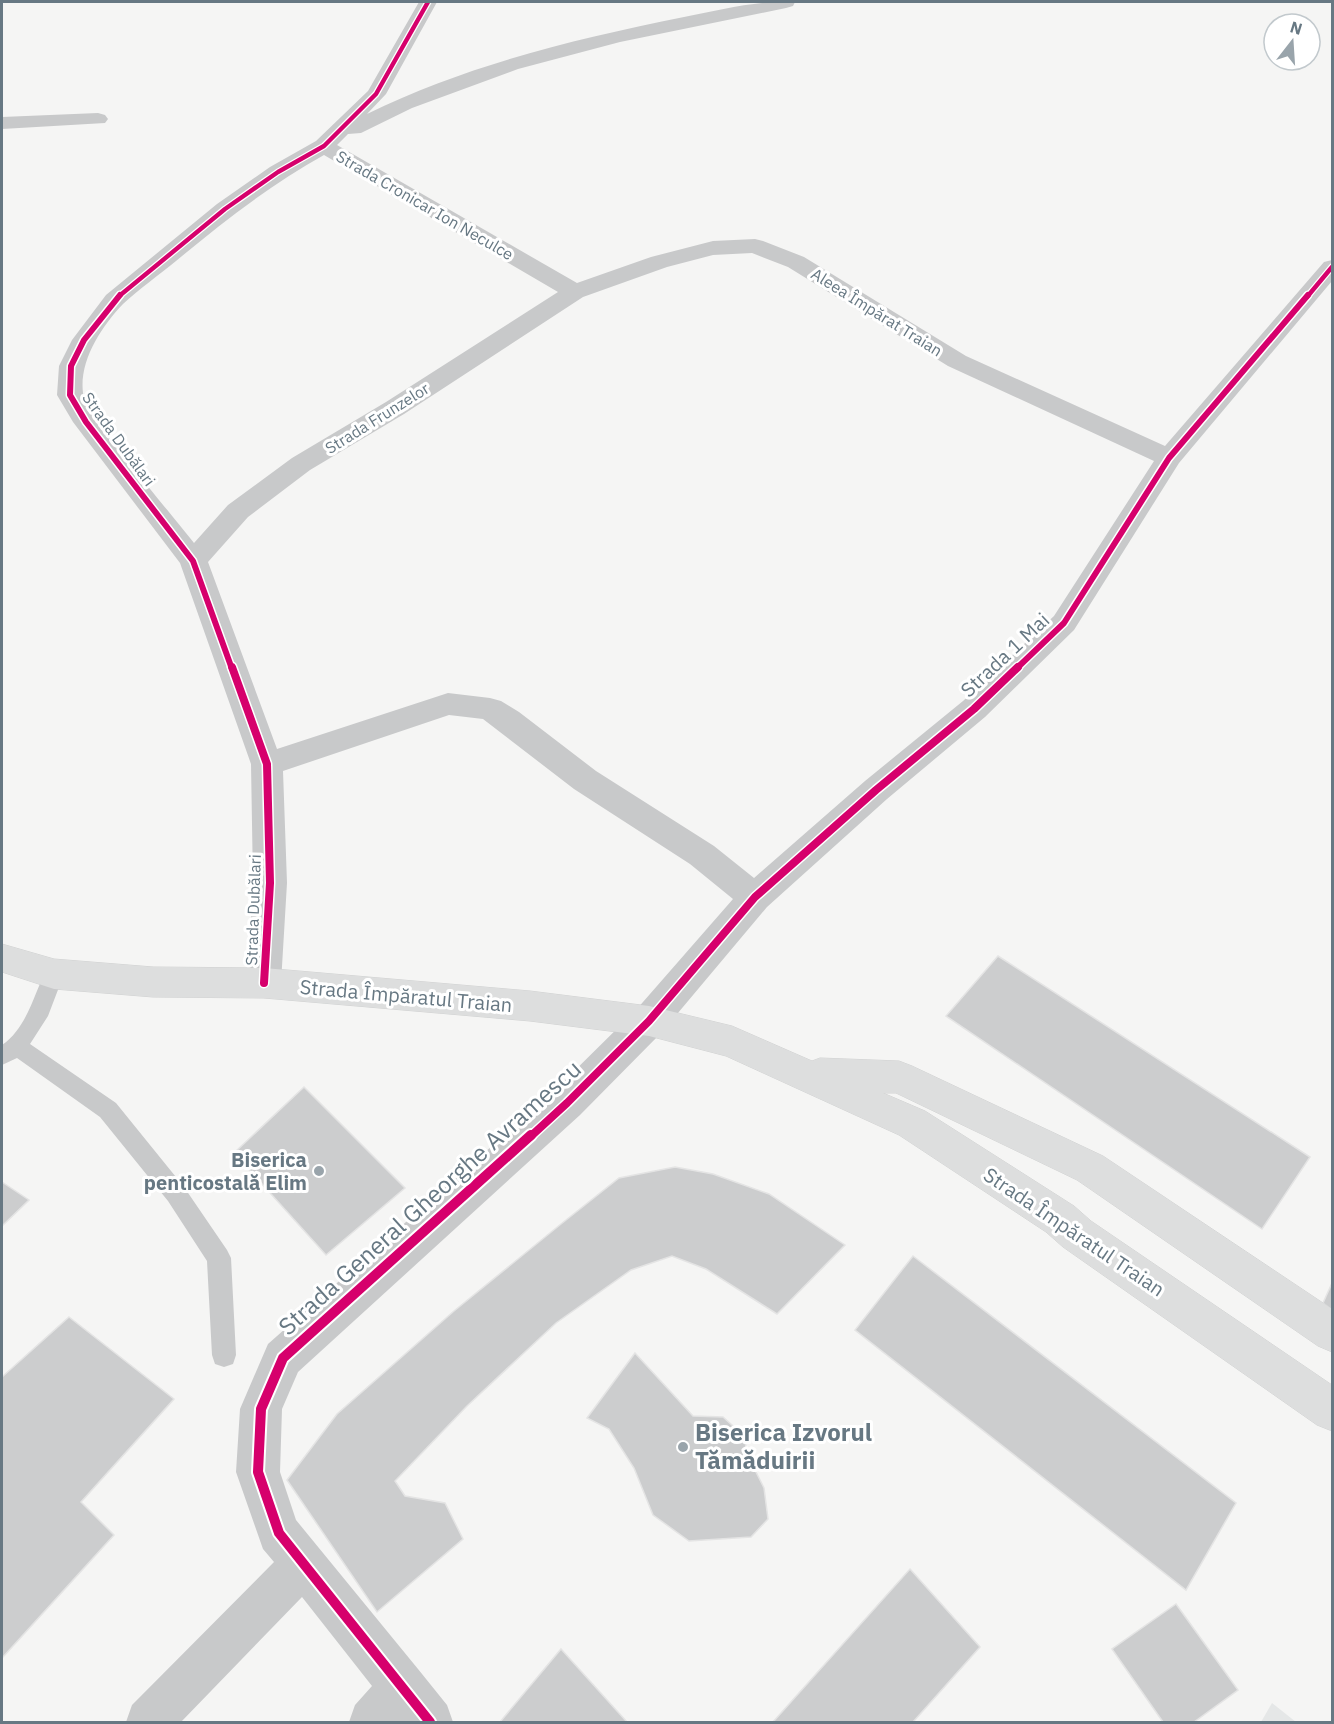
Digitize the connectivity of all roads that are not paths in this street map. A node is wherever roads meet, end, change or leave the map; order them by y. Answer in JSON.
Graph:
{"nodes":[{"id":1,"x":428,"y":2,"type":"edge"},
{"id":2,"x":786,"y":2,"type":"edge"},
{"id":3,"x":98,"y":119,"type":"dead end"},
{"id":4,"x":2,"y":123,"type":"edge"},
{"id":5,"x":324,"y":146,"type":"junction"},
{"id":6,"x":1332,"y":267,"type":"edge"},
{"id":7,"x":575,"y":292,"type":"junction"},
{"id":8,"x":1169,"y":458,"type":"junction"},
{"id":9,"x":193,"y":561,"type":"junction"},
{"id":10,"x":267,"y":764,"type":"junction"},
{"id":11,"x":755,"y":897,"type":"junction"},
{"id":12,"x":2,"y":958,"type":"edge"},
{"id":13,"x":54,"y":974,"type":"junction"},
{"id":14,"x":264,"y":984,"type":"junction"},
{"id":15,"x":649,"y":1021,"type":"junction"},
{"id":16,"x":9,"y":1051,"type":"edge"},
{"id":17,"x":803,"y":1073,"type":"junction"},
{"id":18,"x":1332,"y":1332,"type":"edge"},
{"id":19,"x":224,"y":1355,"type":"dead end"},
{"id":20,"x":1332,"y":1410,"type":"edge"},
{"id":21,"x":304,"y":1563,"type":"junction"},
{"id":22,"x":402,"y":1685,"type":"junction"},
{"id":23,"x":149,"y":1722,"type":"edge"},
{"id":24,"x":372,"y":1722,"type":"edge"},
{"id":25,"x":430,"y":1722,"type":"edge"}],
"edges":[{"from":1,"to":5,"type":"street","name":"Strada Dubălari"},
{"from":2,"to":5,"type":"street","name":"Strada Cronicar Ion Neculce"},
{"from":3,"to":4,"type":"street"},
{"from":5,"to":7,"type":"street","name":"Strada Cronicar Ion Neculce"},
{"from":5,"to":9,"type":"street","name":"Strada Dubălari"},
{"from":6,"to":8,"type":"street","name":"Strada 1 Mai"},
{"from":7,"to":8,"type":"street","name":"Aleea Împărat Traian"},
{"from":7,"to":9,"type":"street","name":"Strada Frunzelor"},
{"from":8,"to":11,"type":"street","name":"Strada 1 Mai"},
{"from":9,"to":10,"type":"street","name":"Strada Dubălari"},
{"from":10,"to":11,"type":"street"},
{"from":10,"to":14,"type":"street","name":"Strada Dubălari"},
{"from":11,"to":15,"type":"street","name":"Strada 1 Mai"},
{"from":12,"to":13,"type":"main road","name":"Strada Împăratul Traian"},
{"from":13,"to":14,"type":"main road","name":"Strada Împăratul Traian"},
{"from":13,"to":16,"type":"lane"},
{"from":14,"to":15,"type":"main road","name":"Strada Împăratul Traian"},
{"from":15,"to":17,"type":"main road","name":"Strada Împăratul Traian"},
{"from":15,"to":21,"type":"street","name":"Strada General Gheorghe Avramescu"},
{"from":16,"to":19,"type":"lane"},
{"from":17,"to":18,"type":"main road","name":"Strada Împăratul Traian"},
{"from":17,"to":20,"type":"main road","name":"Strada Împăratul Traian"},
{"from":21,"to":22,"type":"street","name":"Strada General Gheorghe Avramescu"},
{"from":21,"to":23,"type":"street"},
{"from":22,"to":24,"type":"street"},
{"from":22,"to":25,"type":"street","name":"Strada General Gheorghe Avramescu"}]}
